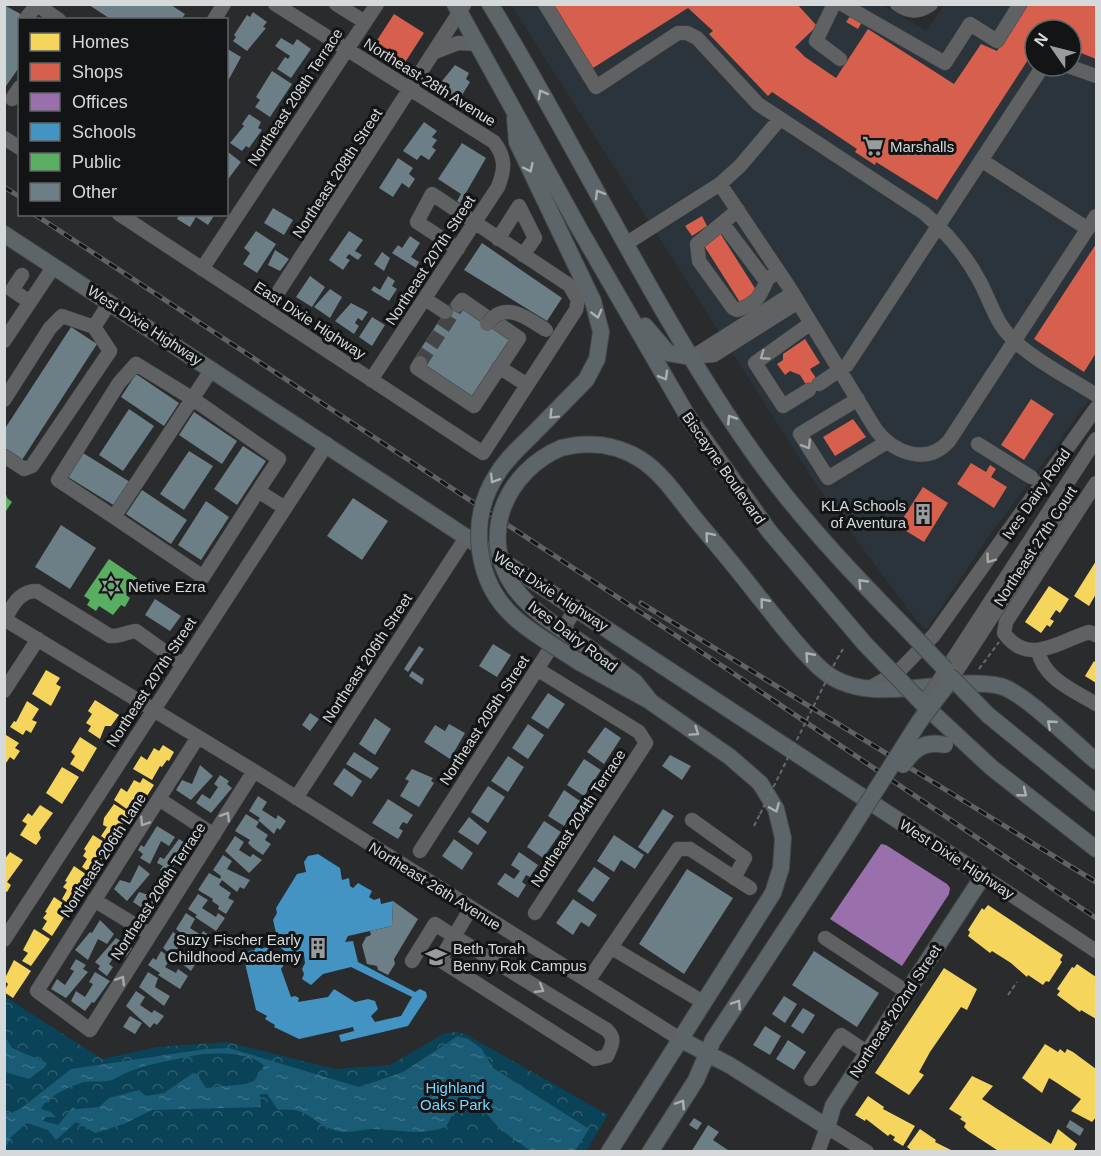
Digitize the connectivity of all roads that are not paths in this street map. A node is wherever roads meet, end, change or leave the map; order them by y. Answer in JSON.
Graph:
{"nodes":[{"id":1,"x":224,"y":4,"type":"edge"},
{"id":2,"x":275,"y":4,"type":"edge"},
{"id":3,"x":336,"y":4,"type":"edge"},
{"id":4,"x":377,"y":4,"type":"edge"},
{"id":5,"x":476,"y":4,"type":"edge"},
{"id":6,"x":490,"y":4,"type":"edge"},
{"id":7,"x":545,"y":4,"type":"edge"},
{"id":8,"x":834,"y":4,"type":"edge"},
{"id":9,"x":842,"y":4,"type":"edge"},
{"id":10,"x":897,"y":4,"type":"edge"},
{"id":11,"x":1020,"y":4,"type":"edge"},
{"id":12,"x":36,"y":5,"type":"edge"},
{"id":13,"x":460,"y":7,"type":"edge"},
{"id":14,"x":927,"y":8,"type":"edge"},
{"id":15,"x":27,"y":17,"type":"dead end"},
{"id":16,"x":56,"y":18,"type":"edge"},
{"id":17,"x":215,"y":18,"type":"edge"},
{"id":18,"x":365,"y":22,"type":"junction"},
{"id":19,"x":477,"y":44,"type":"junction"},
{"id":20,"x":346,"y":49,"type":"junction"},
{"id":21,"x":433,"y":53,"type":"junction"},
{"id":22,"x":840,"y":59,"type":"dead end"},
{"id":23,"x":1035,"y":78,"type":"edge"},
{"id":24,"x":18,"y":90,"type":"edge"},
{"id":25,"x":411,"y":90,"type":"junction"},
{"id":26,"x":12,"y":99,"type":"dead end"},
{"id":27,"x":515,"y":112,"type":"junction"},
{"id":28,"x":779,"y":120,"type":"junction"},
{"id":29,"x":4,"y":138,"type":"edge"},
{"id":30,"x":18,"y":147,"type":"edge"},
{"id":31,"x":502,"y":153,"type":"joint"},
{"id":32,"x":981,"y":160,"type":"junction"},
{"id":33,"x":720,"y":184,"type":"junction"},
{"id":34,"x":738,"y":210,"type":"junction"},
{"id":35,"x":122,"y":216,"type":"edge"},
{"id":36,"x":1096,"y":216,"type":"edge"},
{"id":37,"x":474,"y":223,"type":"junction"},
{"id":38,"x":723,"y":224,"type":"junction"},
{"id":39,"x":939,"y":225,"type":"junction"},
{"id":40,"x":1088,"y":229,"type":"junction"},
{"id":41,"x":498,"y":239,"type":"junction"},
{"id":42,"x":7,"y":240,"type":"edge"},
{"id":43,"x":627,"y":243,"type":"junction"},
{"id":44,"x":458,"y":249,"type":"junction"},
{"id":45,"x":523,"y":255,"type":"junction"},
{"id":46,"x":54,"y":266,"type":"junction"},
{"id":47,"x":202,"y":269,"type":"junction"},
{"id":48,"x":779,"y":272,"type":"junction"},
{"id":49,"x":22,"y":275,"type":"dead end"},
{"id":50,"x":766,"y":282,"type":"junction"},
{"id":51,"x":796,"y":297,"type":"junction"},
{"id":52,"x":425,"y":299,"type":"junction"},
{"id":53,"x":30,"y":302,"type":"junction"},
{"id":54,"x":110,"y":302,"type":"junction"},
{"id":55,"x":458,"y":305,"type":"dead end"},
{"id":56,"x":624,"y":307,"type":"junction"},
{"id":57,"x":266,"y":311,"type":"junction"},
{"id":58,"x":445,"y":312,"type":"dead end"},
{"id":59,"x":490,"y":321,"type":"junction"},
{"id":60,"x":811,"y":323,"type":"junction"},
{"id":61,"x":94,"y":327,"type":"junction"},
{"id":62,"x":558,"y":338,"type":"junction"},
{"id":63,"x":1016,"y":340,"type":"junction"},
{"id":64,"x":4,"y":341,"type":"edge"},
{"id":65,"x":692,"y":357,"type":"junction"},
{"id":66,"x":420,"y":363,"type":"dead end"},
{"id":67,"x":499,"y":367,"type":"junction"},
{"id":68,"x":212,"y":369,"type":"junction"},
{"id":69,"x":840,"y":370,"type":"junction"},
{"id":70,"x":371,"y":380,"type":"junction"},
{"id":71,"x":527,"y":385,"type":"junction"},
{"id":72,"x":1096,"y":395,"type":"edge"},
{"id":73,"x":193,"y":399,"type":"junction"},
{"id":74,"x":858,"y":399,"type":"junction"},
{"id":75,"x":4,"y":400,"type":"edge"},
{"id":76,"x":1096,"y":408,"type":"edge"},
{"id":77,"x":1096,"y":438,"type":"edge"},
{"id":78,"x":887,"y":442,"type":"junction"},
{"id":79,"x":327,"y":444,"type":"junction"},
{"id":80,"x":978,"y":444,"type":"dead end"},
{"id":81,"x":4,"y":456,"type":"edge"},
{"id":82,"x":1096,"y":456,"type":"edge"},
{"id":83,"x":1031,"y":477,"type":"dead end"},
{"id":84,"x":1096,"y":483,"type":"edge"},
{"id":85,"x":258,"y":491,"type":"junction"},
{"id":86,"x":285,"y":508,"type":"junction"},
{"id":87,"x":114,"y":517,"type":"junction"},
{"id":88,"x":467,"y":536,"type":"junction"},
{"id":89,"x":576,"y":607,"type":"junction"},
{"id":90,"x":5,"y":619,"type":"edge"},
{"id":91,"x":978,"y":631,"type":"junction"},
{"id":92,"x":1096,"y":635,"type":"edge"},
{"id":93,"x":38,"y":639,"type":"junction"},
{"id":94,"x":1038,"y":651,"type":"junction"},
{"id":95,"x":584,"y":655,"type":"junction"},
{"id":96,"x":182,"y":664,"type":"junction"},
{"id":97,"x":537,"y":669,"type":"junction"},
{"id":98,"x":949,"y":674,"type":"junction"},
{"id":99,"x":871,"y":687,"type":"junction"},
{"id":100,"x":4,"y":691,"type":"edge"},
{"id":101,"x":1096,"y":704,"type":"edge"},
{"id":102,"x":926,"y":706,"type":"junction"},
{"id":103,"x":153,"y":709,"type":"junction"},
{"id":104,"x":198,"y":737,"type":"junction"},
{"id":105,"x":949,"y":740,"type":"junction"},
{"id":106,"x":1096,"y":761,"type":"edge"},
{"id":107,"x":254,"y":771,"type":"junction"},
{"id":108,"x":882,"y":779,"type":"junction"},
{"id":109,"x":296,"y":798,"type":"junction"},
{"id":110,"x":159,"y":799,"type":"junction"},
{"id":111,"x":1096,"y":803,"type":"edge"},
{"id":112,"x":692,"y":820,"type":"dead end"},
{"id":113,"x":214,"y":835,"type":"junction"},
{"id":114,"x":1096,"y":849,"type":"edge"},
{"id":115,"x":420,"y":851,"type":"dead end"},
{"id":116,"x":983,"y":876,"type":"junction"},
{"id":117,"x":734,"y":878,"type":"junction"},
{"id":118,"x":750,"y":888,"type":"dead end"},
{"id":119,"x":93,"y":900,"type":"junction"},
{"id":120,"x":471,"y":909,"type":"junction"},
{"id":121,"x":535,"y":914,"type":"dead end"},
{"id":122,"x":150,"y":934,"type":"junction"},
{"id":123,"x":455,"y":937,"type":"junction"},
{"id":124,"x":825,"y":938,"type":"dead end"},
{"id":125,"x":4,"y":940,"type":"edge"},
{"id":126,"x":612,"y":948,"type":"junction"},
{"id":127,"x":1096,"y":951,"type":"edge"},
{"id":128,"x":412,"y":961,"type":"dead end"},
{"id":129,"x":588,"y":981,"type":"junction"},
{"id":130,"x":907,"y":992,"type":"junction"},
{"id":131,"x":702,"y":1002,"type":"junction"},
{"id":132,"x":90,"y":1030,"type":"joint"},
{"id":133,"x":680,"y":1039,"type":"junction"},
{"id":134,"x":868,"y":1053,"type":"junction"},
{"id":135,"x":708,"y":1054,"type":"junction"},
{"id":136,"x":811,"y":1078,"type":"dead end"},
{"id":137,"x":827,"y":1126,"type":"junction"},
{"id":138,"x":609,"y":1152,"type":"edge"},
{"id":139,"x":650,"y":1152,"type":"edge"},
{"id":140,"x":818,"y":1152,"type":"edge"},
{"id":141,"x":867,"y":1152,"type":"edge"}],
"edges":[{"from":1,"to":17,"type":"street"},
{"from":2,"to":20,"type":"street","name":"Northeast 28th Avenue"},
{"from":3,"to":18,"type":"street"},
{"from":4,"to":18,"type":"street","name":"Northeast 208th Terrace"},
{"from":5,"to":13,"type":"street"},
{"from":43,"to":6,"type":"main road","one_way":true},
{"from":7,"to":28,"type":"street"},
{"from":8,"to":22,"type":"street"},
{"from":9,"to":11,"type":"street"},
{"from":10,"to":14,"type":"street"},
{"from":12,"to":15,"type":"street"},
{"from":12,"to":16,"type":"street"},
{"from":13,"to":19,"type":"main road","name":"Biscayne Boulevard"},
{"from":13,"to":21,"type":"street","name":"Northeast 208th Street"},
{"from":18,"to":20,"type":"street","name":"Northeast 208th Terrace"},
{"from":19,"to":21,"type":"street"},
{"from":19,"to":27,"type":"main road","name":"Biscayne Boulevard"},
{"from":20,"to":25,"type":"street","name":"Northeast 28th Avenue"},
{"from":20,"to":47,"type":"street","name":"Northeast 208th Terrace"},
{"from":21,"to":25,"type":"street","name":"Northeast 208th Street"},
{"from":23,"to":32,"type":"street"},
{"from":24,"to":26,"type":"street"},
{"from":25,"to":31,"type":"street","name":"Northeast 28th Avenue"},
{"from":25,"to":57,"type":"street","name":"Northeast 208th Street"},
{"from":27,"to":56,"type":"main road","name":"Biscayne Boulevard"},
{"from":27,"to":95,"type":"main road","one_way":true,"bridge":true},
{"from":28,"to":33,"type":"street"},
{"from":28,"to":39,"type":"street"},
{"from":29,"to":30,"type":"street"},
{"from":31,"to":37,"type":"street","name":"Northeast 207th Street"},
{"from":32,"to":39,"type":"street"},
{"from":32,"to":40,"type":"street"},
{"from":33,"to":34,"type":"street"},
{"from":33,"to":43,"type":"street"},
{"from":34,"to":38,"type":"street"},
{"from":34,"to":48,"type":"street"},
{"from":35,"to":47,"type":"street","name":"East Dixie Highway"},
{"from":36,"to":40,"type":"street"},
{"from":37,"to":41,"type":"street"},
{"from":37,"to":44,"type":"street","name":"Northeast 207th Street"},
{"from":37,"to":44,"type":"street"},
{"from":38,"to":50,"type":"street"},
{"from":38,"to":50,"type":"street"},
{"from":39,"to":63,"type":"street"},
{"from":39,"to":69,"type":"street"},
{"from":40,"to":63,"type":"street"},
{"from":41,"to":45,"type":"street"},
{"from":41,"to":45,"type":"street"},
{"from":42,"to":46,"type":"main road","name":"West Dixie Highway"},
{"from":43,"to":65,"type":"main road"},
{"from":44,"to":52,"type":"street","name":"Northeast 207th Street"},
{"from":45,"to":62,"type":"street"},
{"from":46,"to":53,"type":"street"},
{"from":46,"to":54,"type":"main road","name":"West Dixie Highway"},
{"from":47,"to":57,"type":"street","name":"East Dixie Highway"},
{"from":48,"to":50,"type":"street"},
{"from":48,"to":51,"type":"street"},
{"from":49,"to":53,"type":"street"},
{"from":51,"to":60,"type":"street"},
{"from":51,"to":65,"type":"street"},
{"from":52,"to":58,"type":"street"},
{"from":52,"to":70,"type":"street","name":"Northeast 207th Street"},
{"from":53,"to":64,"type":"street"},
{"from":54,"to":61,"type":"street"},
{"from":54,"to":68,"type":"main road","name":"West Dixie Highway"},
{"from":55,"to":59,"type":"street"},
{"from":56,"to":65,"type":"main road"},
{"from":56,"to":102,"type":"main road","name":"Biscayne Boulevard","one_way":true,"bridge":true},
{"from":57,"to":70,"type":"street","name":"East Dixie Highway"},
{"from":59,"to":62,"type":"street","bridge":true},
{"from":59,"to":67,"type":"street"},
{"from":60,"to":69,"type":"street"},
{"from":60,"to":69,"type":"street","one_way":true},
{"from":61,"to":75,"type":"street"},
{"from":61,"to":81,"type":"street"},
{"from":62,"to":71,"type":"street"},
{"from":63,"to":72,"type":"street"},
{"from":63,"to":78,"type":"street"},
{"from":98,"to":65,"type":"main road","one_way":true,"bridge":true},
{"from":66,"to":67,"type":"street"},
{"from":67,"to":71,"type":"street"},
{"from":68,"to":73,"type":"street"},
{"from":68,"to":79,"type":"main road","name":"West Dixie Highway"},
{"from":69,"to":74,"type":"street"},
{"from":70,"to":71,"type":"street","name":"East Dixie Highway"},
{"from":73,"to":85,"type":"street"},
{"from":73,"to":87,"type":"street"},
{"from":73,"to":87,"type":"street"},
{"from":74,"to":78,"type":"street"},
{"from":74,"to":78,"type":"street","one_way":true},
{"from":76,"to":99,"type":"street","name":"Ives Dairy Road","one_way":true},
{"from":77,"to":91,"type":"street","name":"Ives Dairy Road"},
{"from":79,"to":86,"type":"street","name":"Northeast 207th Street"},
{"from":79,"to":88,"type":"main road","name":"West Dixie Highway"},
{"from":80,"to":83,"type":"street"},
{"from":82,"to":91,"type":"street","name":"Ives Dairy Road"},
{"from":84,"to":94,"type":"street","name":"Northeast 27th Court"},
{"from":85,"to":86,"type":"street"},
{"from":85,"to":87,"type":"street"},
{"from":86,"to":96,"type":"street","name":"Northeast 207th Street"},
{"from":88,"to":89,"type":"main road","name":"West Dixie Highway"},
{"from":88,"to":109,"type":"street","name":"Northeast 206th Street"},
{"from":89,"to":97,"type":"street","name":"Northeast 205th Street"},
{"from":89,"to":116,"type":"main road","name":"West Dixie Highway"},
{"from":90,"to":93,"type":"street","name":"Northeast 26th Avenue"},
{"from":90,"to":96,"type":"street"},
{"from":91,"to":98,"type":"street","name":"Ives Dairy Road"},
{"from":92,"to":94,"type":"street"},
{"from":93,"to":100,"type":"street"},
{"from":93,"to":103,"type":"street","name":"Northeast 26th Avenue"},
{"from":94,"to":101,"type":"street"},
{"from":99,"to":95,"type":"main road","name":"Ives Dairy Road","one_way":true,"bridge":true},
{"from":95,"to":131,"type":"main road","one_way":true},
{"from":96,"to":103,"type":"street","name":"Northeast 207th Street"},
{"from":97,"to":115,"type":"street","name":"Northeast 205th Street"},
{"from":97,"to":121,"type":"street","name":"Northeast 204th Terrace"},
{"from":98,"to":102,"type":"main road","name":"Ives Dairy Road","bridge":true},
{"from":98,"to":111,"type":"main road","bridge":true},
{"from":106,"to":99,"type":"main road","one_way":true},
{"from":102,"to":105,"type":"main road","name":"Biscayne Boulevard"},
{"from":102,"to":108,"type":"main road","name":"Ives Dairy Road","bridge":true},
{"from":103,"to":104,"type":"street","name":"Northeast 26th Avenue"},
{"from":103,"to":125,"type":"street","name":"Northeast 207th Street"},
{"from":104,"to":107,"type":"street","name":"Northeast 26th Avenue"},
{"from":104,"to":110,"type":"street","name":"Northeast 206th Lane"},
{"from":105,"to":108,"type":"main road","bridge":true},
{"from":105,"to":114,"type":"main road","one_way":true},
{"from":107,"to":109,"type":"street","name":"Northeast 26th Avenue"},
{"from":113,"to":107,"type":"street","name":"Northeast 206th Terrace","one_way":true},
{"from":135,"to":108,"type":"main road","name":"Ives Dairy Road","one_way":true,"bridge":true},
{"from":109,"to":120,"type":"street","name":"Northeast 26th Avenue"},
{"from":110,"to":113,"type":"street"},
{"from":110,"to":119,"type":"street","name":"Northeast 206th Lane","one_way":true},
{"from":112,"to":117,"type":"street"},
{"from":113,"to":122,"type":"street","name":"Northeast 206th Terrace"},
{"from":116,"to":127,"type":"street","name":"West Dixie Highway"},
{"from":116,"to":130,"type":"main road","name":"Northeast 202nd Street"},
{"from":117,"to":118,"type":"street"},
{"from":117,"to":126,"type":"street"},
{"from":119,"to":122,"type":"street"},
{"from":119,"to":132,"type":"street","name":"Northeast 206th Lane"},
{"from":120,"to":123,"type":"street"},
{"from":120,"to":129,"type":"street","name":"Northeast 26th Avenue"},
{"from":132,"to":122,"type":"street","name":"Northeast 206th Terrace","one_way":true},
{"from":123,"to":123,"type":"street","one_way":true},
{"from":123,"to":128,"type":"street"},
{"from":124,"to":130,"type":"street"},
{"from":126,"to":129,"type":"street"},
{"from":126,"to":131,"type":"street"},
{"from":129,"to":133,"type":"street","name":"Northeast 26th Avenue"},
{"from":130,"to":134,"type":"main road","name":"Northeast 202nd Street"},
{"from":131,"to":133,"type":"main road"},
{"from":133,"to":135,"type":"main road","name":"Northeast 26th Avenue"},
{"from":133,"to":138,"type":"main road"},
{"from":134,"to":136,"type":"street"},
{"from":134,"to":137,"type":"main road","name":"Northeast 202nd Street"},
{"from":135,"to":137,"type":"main road","name":"Northeast 26th Avenue"},
{"from":139,"to":135,"type":"main road","name":"Ives Dairy Road","one_way":true},
{"from":137,"to":140,"type":"street","name":"Northeast 202nd Street"},
{"from":137,"to":141,"type":"street","name":"Northeast 26th Avenue"}]}
